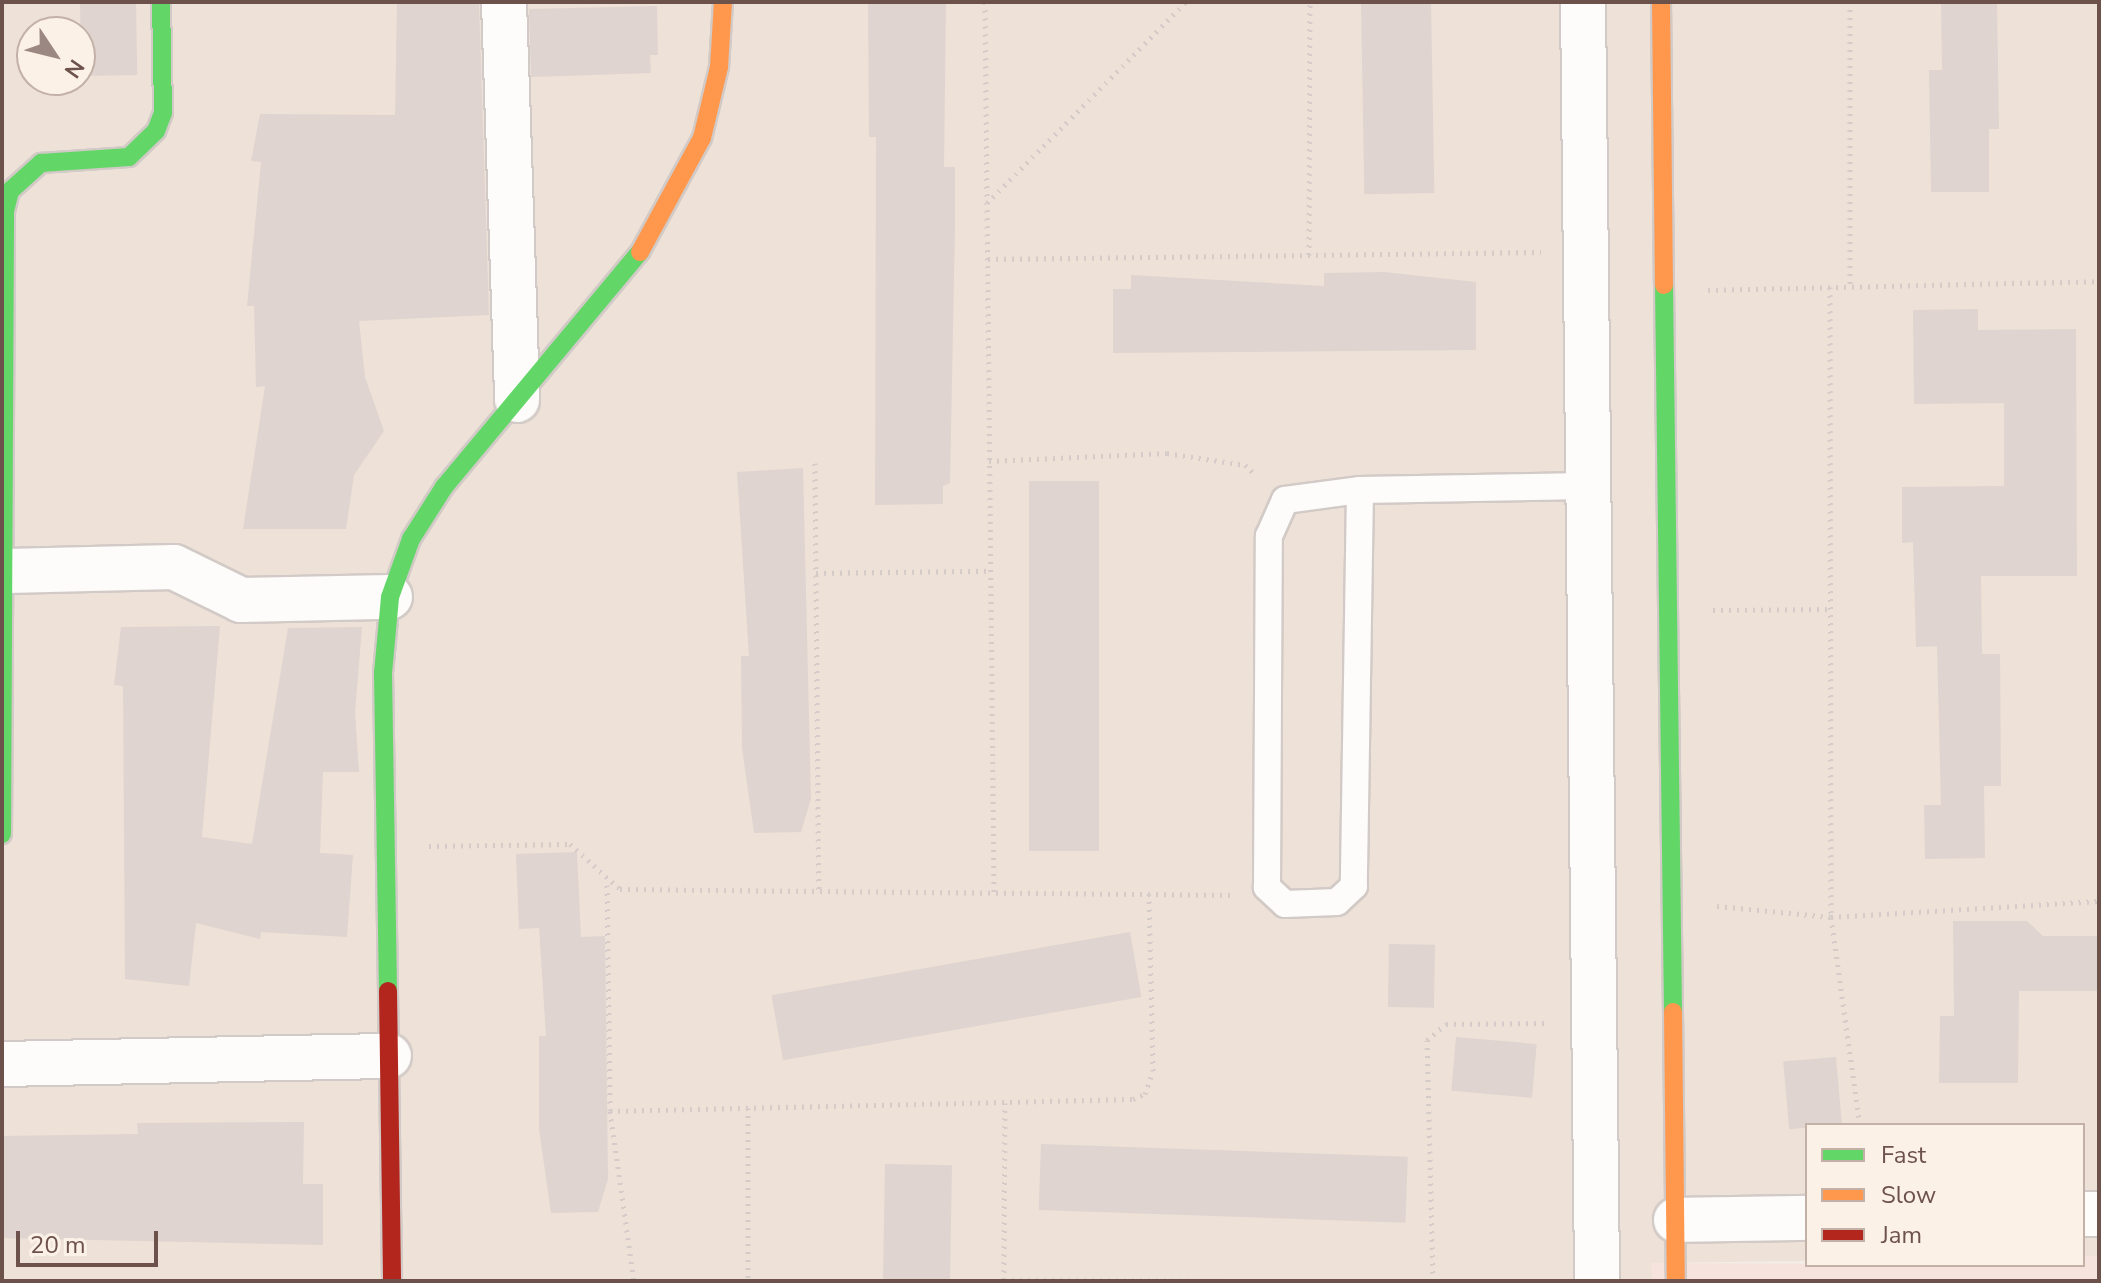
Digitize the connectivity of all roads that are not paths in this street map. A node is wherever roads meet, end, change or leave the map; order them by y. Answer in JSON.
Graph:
{"nodes":[{"id":1,"x":161,"y":2,"type":"edge"},
{"id":2,"x":504,"y":2,"type":"edge"},
{"id":3,"x":723,"y":2,"type":"edge"},
{"id":4,"x":1583,"y":2,"type":"edge"},
{"id":5,"x":1661,"y":2,"type":"edge"},
{"id":6,"x":517,"y":400,"type":"junction"},
{"id":7,"x":1588,"y":486,"type":"junction"},
{"id":8,"x":1360,"y":490,"type":"junction"},
{"id":9,"x":7,"y":571,"type":"junction"},
{"id":10,"x":390,"y":597,"type":"junction"},
{"id":11,"x":2,"y":834,"type":"edge"},
{"id":12,"x":389,"y":1056,"type":"junction"},
{"id":13,"x":2,"y":1064,"type":"edge"},
{"id":14,"x":1805,"y":1218,"type":"edge"},
{"id":15,"x":1676,"y":1220,"type":"junction"},
{"id":16,"x":392,"y":1281,"type":"edge"},
{"id":17,"x":1597,"y":1281,"type":"edge"},
{"id":18,"x":1676,"y":1281,"type":"edge"}],
"edges":[{"from":1,"to":9,"type":"street"},
{"from":2,"to":6,"type":"street"},
{"from":3,"to":6,"type":"street"},
{"from":4,"to":7,"type":"street"},
{"from":5,"to":15,"type":"street"},
{"from":6,"to":10,"type":"street"},
{"from":7,"to":8,"type":"lane"},
{"from":7,"to":17,"type":"street"},
{"from":8,"to":8,"type":"lane"},
{"from":9,"to":10,"type":"street"},
{"from":9,"to":11,"type":"street"},
{"from":10,"to":12,"type":"street"},
{"from":12,"to":13,"type":"street"},
{"from":12,"to":16,"type":"street"},
{"from":14,"to":15,"type":"street"},
{"from":15,"to":18,"type":"street"}]}
